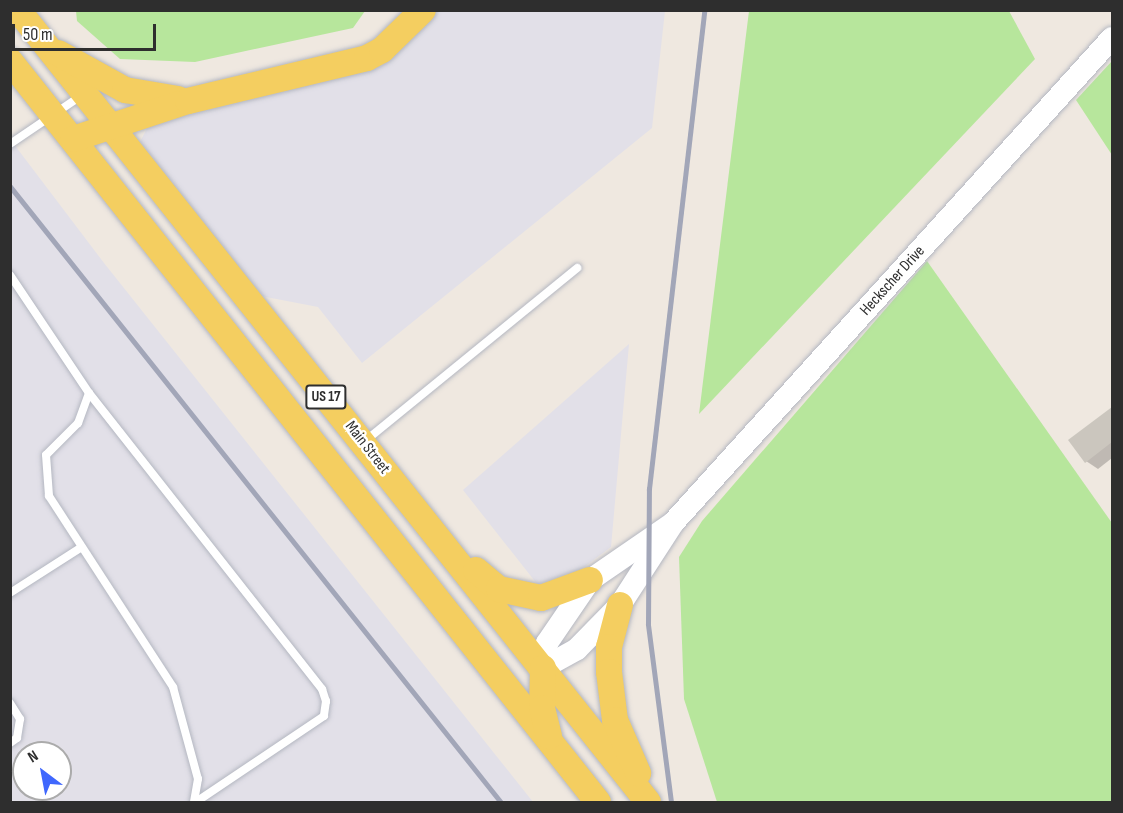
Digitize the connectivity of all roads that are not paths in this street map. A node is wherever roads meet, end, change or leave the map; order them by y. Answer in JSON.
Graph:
{"nodes":[{"id":1,"x":18,"y":10,"type":"edge"},
{"id":2,"x":423,"y":10,"type":"edge"},
{"id":3,"x":1113,"y":38,"type":"edge"},
{"id":4,"x":46,"y":47,"type":"junction"},
{"id":5,"x":10,"y":61,"type":"edge"},
{"id":6,"x":84,"y":93,"type":"junction"},
{"id":7,"x":188,"y":100,"type":"junction"},
{"id":8,"x":54,"y":116,"type":"junction"},
{"id":9,"x":110,"y":125,"type":"junction"},
{"id":10,"x":73,"y":139,"type":"junction"},
{"id":11,"x":10,"y":144,"type":"edge"},
{"id":12,"x":577,"y":268,"type":"dead end"},
{"id":13,"x":10,"y":275,"type":"edge"},
{"id":14,"x":89,"y":393,"type":"junction"},
{"id":15,"x":363,"y":443,"type":"junction"},
{"id":16,"x":673,"y":523,"type":"junction"},
{"id":17,"x":439,"y":539,"type":"junction"},
{"id":18,"x":82,"y":547,"type":"junction"},
{"id":19,"x":590,"y":580,"type":"junction"},
{"id":20,"x":10,"y":593,"type":"edge"},
{"id":21,"x":620,"y":605,"type":"junction"},
{"id":22,"x":481,"y":654,"type":"junction"},
{"id":23,"x":543,"y":668,"type":"junction"},
{"id":24,"x":10,"y":703,"type":"edge"},
{"id":25,"x":550,"y":741,"type":"junction"},
{"id":26,"x":10,"y":743,"type":"edge"},
{"id":27,"x":195,"y":802,"type":"edge"},
{"id":28,"x":598,"y":802,"type":"edge"},
{"id":29,"x":648,"y":802,"type":"edge"},
{"id":30,"x":652,"y":802,"type":"edge"}],
"edges":[{"from":1,"to":4,"type":"main road","name":"Main Street","number":"US 17"},
{"from":2,"to":7,"type":"main road"},
{"from":3,"to":16,"type":"main road","name":"Heckscher Drive"},
{"from":4,"to":6,"type":"main road","name":"Main Street","number":"US 17"},
{"from":4,"to":7,"type":"main road"},
{"from":5,"to":8,"type":"main road","number":"US 17"},
{"from":6,"to":8,"type":"lane"},
{"from":6,"to":9,"type":"main road","name":"Main Street","number":"US 17"},
{"from":7,"to":9,"type":"main road"},
{"from":8,"to":10,"type":"main road","number":"US 17"},
{"from":8,"to":11,"type":"lane"},
{"from":9,"to":10,"type":"main road"},
{"from":9,"to":15,"type":"main road","name":"Main Street","number":"US 17"},
{"from":10,"to":22,"type":"main road","number":"US 17"},
{"from":12,"to":15,"type":"lane"},
{"from":13,"to":14,"type":"lane"},
{"from":14,"to":18,"type":"lane"},
{"from":14,"to":27,"type":"lane"},
{"from":15,"to":17,"type":"main road","name":"Main Street","number":"US 17"},
{"from":16,"to":19,"type":"main road","name":"Heckscher Drive"},
{"from":16,"to":21,"type":"main road","name":"Heckscher Drive"},
{"from":17,"to":19,"type":"main road"},
{"from":17,"to":23,"type":"main road","name":"Main Street","number":"US 17"},
{"from":18,"to":20,"type":"lane"},
{"from":18,"to":27,"type":"lane"},
{"from":19,"to":23,"type":"main road","name":"Heckscher Drive"},
{"from":21,"to":23,"type":"main road","name":"Heckscher Drive"},
{"from":21,"to":30,"type":"main road"},
{"from":22,"to":23,"type":"main road"},
{"from":22,"to":25,"type":"main road","number":"US 17"},
{"from":23,"to":25,"type":"main road"},
{"from":23,"to":29,"type":"main road","name":"Main Street","number":"US 17"},
{"from":24,"to":26,"type":"lane"},
{"from":25,"to":28,"type":"main road","number":"US 17"}]}
